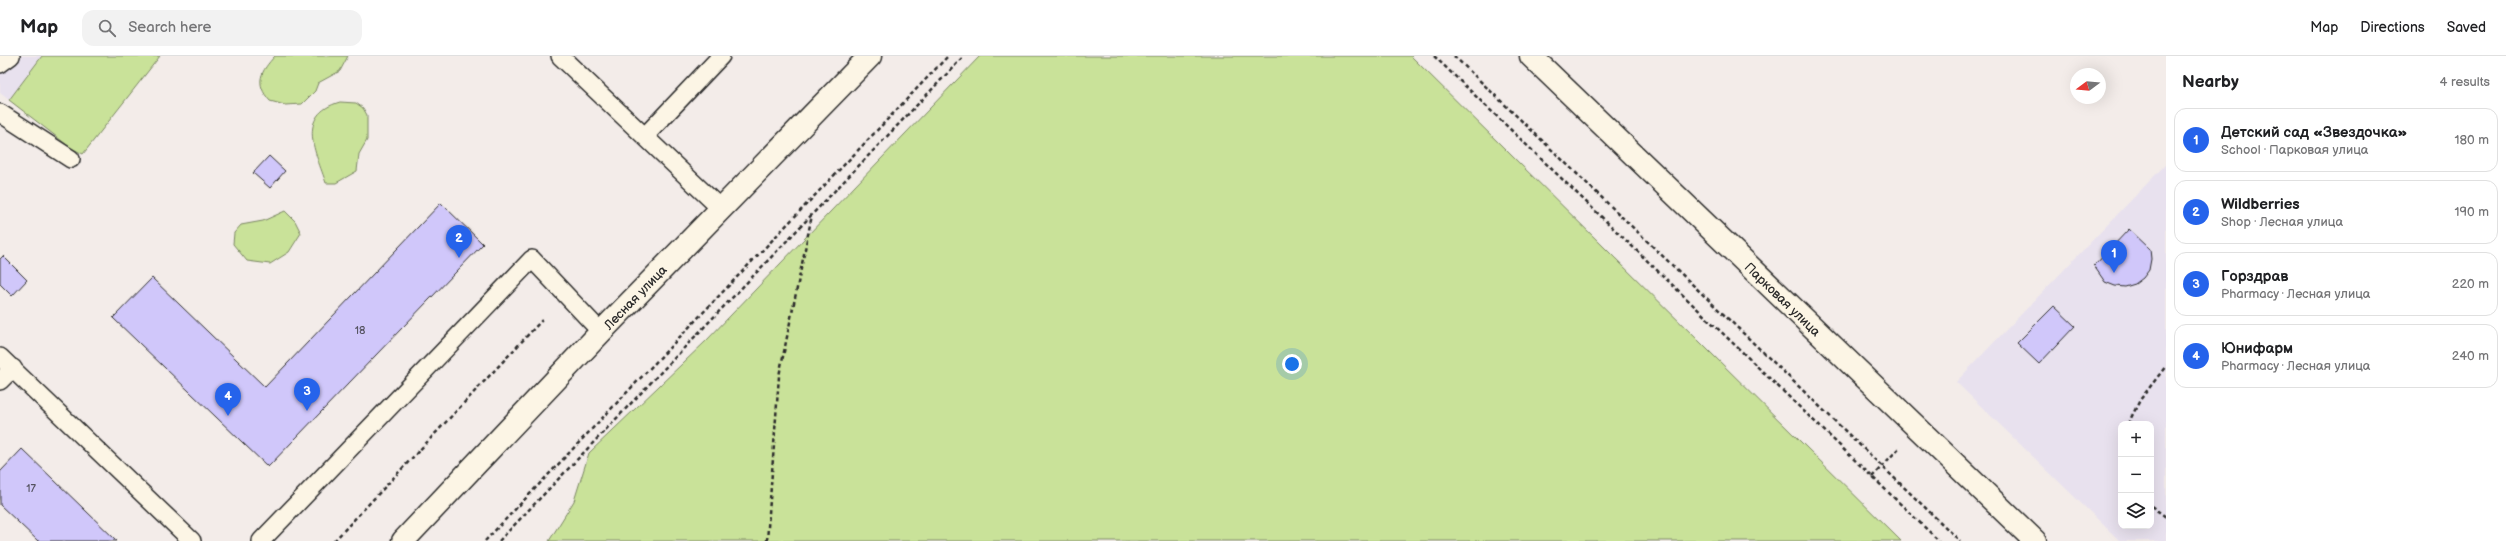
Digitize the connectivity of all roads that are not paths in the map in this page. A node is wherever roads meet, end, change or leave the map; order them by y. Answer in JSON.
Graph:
{"nodes":[{"id":1,"x":11,"y":56,"type":"edge"},
{"id":2,"x":560,"y":56,"type":"edge"},
{"id":3,"x":721,"y":56,"type":"edge"},
{"id":4,"x":870,"y":56,"type":"edge"},
{"id":5,"x":1532,"y":56,"type":"edge"},
{"id":6,"x":0,"y":64,"type":"edge"},
{"id":7,"x":0,"y":113,"type":"edge"},
{"id":8,"x":645,"y":136,"type":"junction"},
{"id":9,"x":71,"y":159,"type":"dead end"},
{"id":10,"x":721,"y":209,"type":"junction"},
{"id":11,"x":601,"y":332,"type":"junction"},
{"id":12,"x":6,"y":362,"type":"edge"},
{"id":13,"x":0,"y":381,"type":"edge"},
{"id":14,"x":192,"y":541,"type":"edge"},
{"id":15,"x":261,"y":541,"type":"edge"},
{"id":16,"x":403,"y":541,"type":"edge"},
{"id":17,"x":2035,"y":541,"type":"edge"}],
"edges":[{"from":1,"to":6,"type":"lane"},
{"from":2,"to":8,"type":"lane"},
{"from":3,"to":8,"type":"lane"},
{"from":4,"to":10,"type":"street","name":"Лесная улица"},
{"from":5,"to":17,"type":"street","name":"Парковая улица"},
{"from":7,"to":9,"type":"lane"},
{"from":8,"to":10,"type":"lane"},
{"from":10,"to":11,"type":"street","name":"Лесная улица"},
{"from":11,"to":15,"type":"lane"},
{"from":11,"to":16,"type":"street","name":"Лесная улица"},
{"from":12,"to":13,"type":"lane"},
{"from":12,"to":14,"type":"lane"}]}
